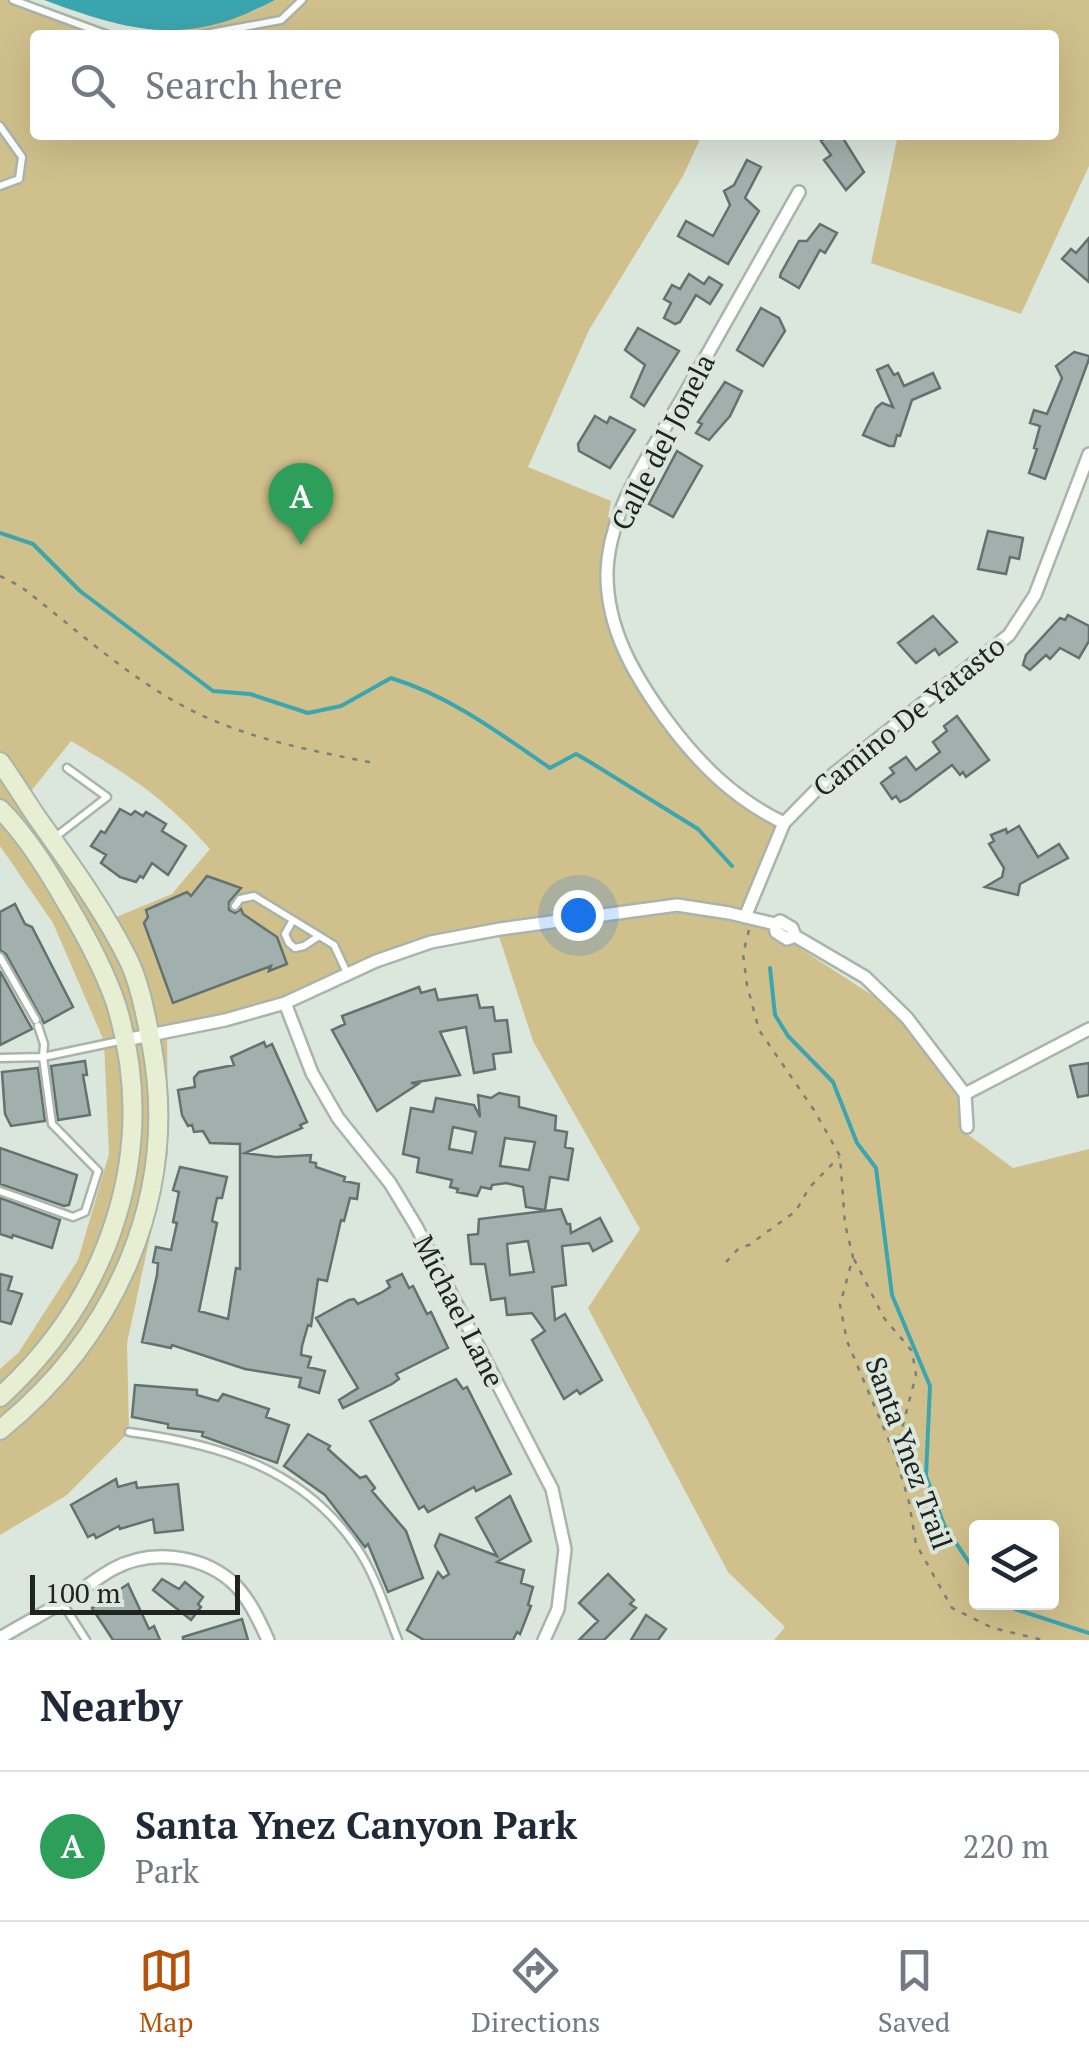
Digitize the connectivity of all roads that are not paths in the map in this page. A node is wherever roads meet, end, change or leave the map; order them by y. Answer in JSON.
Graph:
{"nodes":[{"id":1,"x":13,"y":0,"type":"edge"},
{"id":2,"x":302,"y":0,"type":"edge"},
{"id":3,"x":94,"y":30,"type":"edge"},
{"id":4,"x":227,"y":30,"type":"edge"},
{"id":5,"x":0,"y":126,"type":"edge"},
{"id":6,"x":0,"y":186,"type":"edge"},
{"id":7,"x":799,"y":192,"type":"dead end"},
{"id":8,"x":1089,"y":454,"type":"edge"},
{"id":9,"x":67,"y":768,"type":"dead end"},
{"id":10,"x":3,"y":773,"type":"edge"},
{"id":11,"x":0,"y":809,"type":"edge"},
{"id":12,"x":784,"y":823,"type":"junction"},
{"id":13,"x":53,"y":838,"type":"junction"},
{"id":14,"x":235,"y":906,"type":"dead end"},
{"id":15,"x":745,"y":917,"type":"junction"},
{"id":16,"x":293,"y":920,"type":"junction"},
{"id":17,"x":319,"y":936,"type":"junction"},
{"id":18,"x":0,"y":957,"type":"edge"},
{"id":19,"x":348,"y":974,"type":"junction"},
{"id":20,"x":285,"y":1003,"type":"junction"},
{"id":21,"x":1089,"y":1029,"type":"edge"},
{"id":22,"x":149,"y":1033,"type":"junction"},
{"id":23,"x":126,"y":1040,"type":"junction"},
{"id":24,"x":43,"y":1057,"type":"junction"},
{"id":25,"x":0,"y":1058,"type":"edge"},
{"id":26,"x":965,"y":1094,"type":"junction"},
{"id":27,"x":968,"y":1127,"type":"dead end"},
{"id":28,"x":0,"y":1192,"type":"edge"},
{"id":29,"x":0,"y":1398,"type":"edge"},
{"id":30,"x":0,"y":1430,"type":"edge"},
{"id":31,"x":129,"y":1432,"type":"dead end"},
{"id":32,"x":62,"y":1603,"type":"junction"},
{"id":33,"x":0,"y":1638,"type":"edge"},
{"id":34,"x":86,"y":1640,"type":"edge"},
{"id":35,"x":268,"y":1640,"type":"edge"},
{"id":36,"x":398,"y":1640,"type":"edge"},
{"id":37,"x":544,"y":1640,"type":"edge"}],
"edges":[{"from":1,"to":3,"type":"lane"},
{"from":2,"to":4,"type":"lane"},
{"from":5,"to":6,"type":"lane"},
{"from":7,"to":12,"type":"street","name":"Calle del Jonela"},
{"from":8,"to":12,"type":"street","name":"Camino De Yatasto"},
{"from":9,"to":13,"type":"lane"},
{"from":10,"to":13,"type":"street"},
{"from":11,"to":23,"type":"street"},
{"from":12,"to":15,"type":"street","name":"Camino De Yatasto"},
{"from":13,"to":22,"type":"street"},
{"from":14,"to":16,"type":"lane"},
{"from":15,"to":19,"type":"street"},
{"from":15,"to":26,"type":"street"},
{"from":16,"to":17,"type":"lane"},
{"from":16,"to":17,"type":"lane"},
{"from":17,"to":19,"type":"lane"},
{"from":18,"to":24,"type":"lane"},
{"from":19,"to":20,"type":"street"},
{"from":20,"to":22,"type":"street"},
{"from":20,"to":37,"type":"street","name":"Michael Lane"},
{"from":21,"to":26,"type":"street"},
{"from":22,"to":23,"type":"street"},
{"from":22,"to":30,"type":"street"},
{"from":23,"to":24,"type":"lane"},
{"from":23,"to":29,"type":"street"},
{"from":24,"to":25,"type":"lane"},
{"from":24,"to":28,"type":"lane"},
{"from":26,"to":27,"type":"street"},
{"from":31,"to":36,"type":"lane"},
{"from":32,"to":33,"type":"street"},
{"from":32,"to":34,"type":"lane"},
{"from":32,"to":35,"type":"street"}]}
